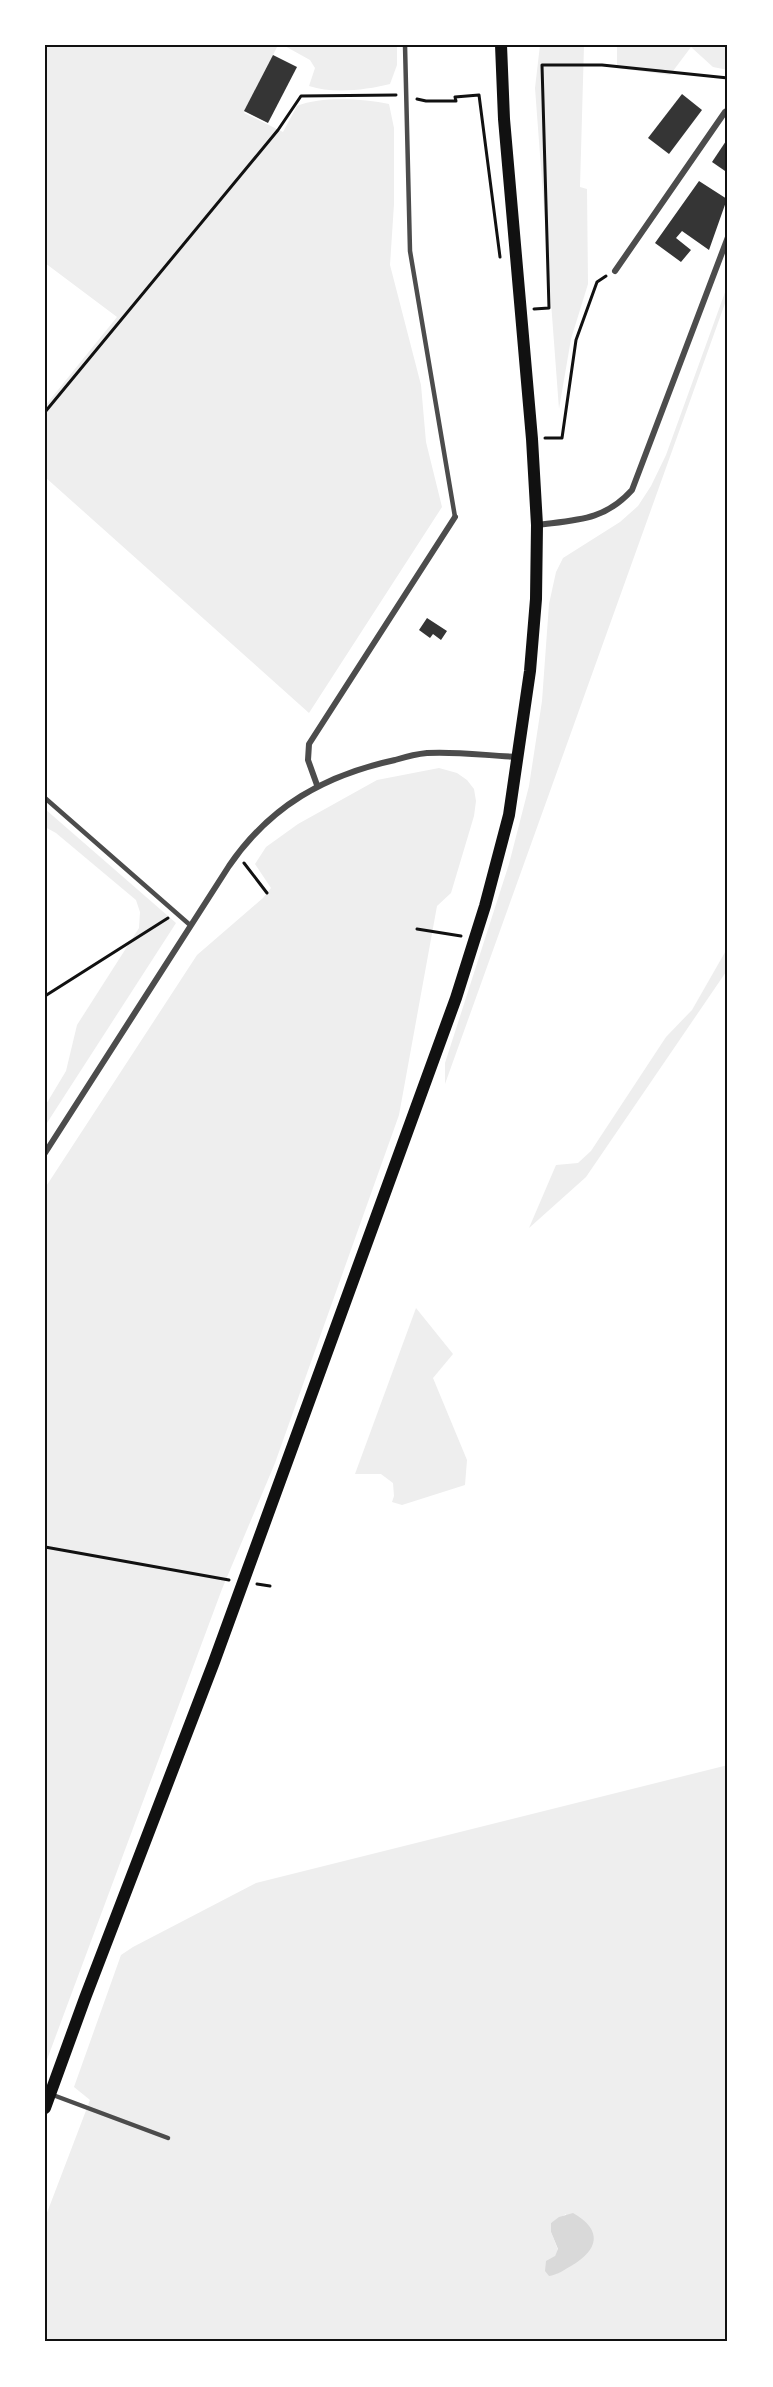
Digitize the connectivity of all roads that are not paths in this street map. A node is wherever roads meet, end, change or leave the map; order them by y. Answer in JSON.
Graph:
{"nodes":[{"id":1,"x":405,"y":45,"type":"edge"},
{"id":2,"x":501,"y":45,"type":"edge"},
{"id":3,"x":728,"y":110,"type":"edge"},
{"id":4,"x":728,"y":237,"type":"edge"},
{"id":5,"x":615,"y":271,"type":"road end"},
{"id":6,"x":454,"y":517,"type":"joint"},
{"id":7,"x":537,"y":525,"type":"junction"},
{"id":8,"x":519,"y":758,"type":"junction"},
{"id":9,"x":317,"y":786,"type":"junction"},
{"id":10,"x":45,"y":798,"type":"edge"},
{"id":11,"x":190,"y":925,"type":"junction"},
{"id":12,"x":45,"y":1153,"type":"edge"},
{"id":13,"x":50,"y":2094,"type":"junction"},
{"id":14,"x":45,"y":2108,"type":"edge"},
{"id":15,"x":168,"y":2138,"type":"dead end"}],
"edges":[{"from":1,"to":6,"type":"lane"},
{"from":2,"to":7,"type":"main road"},
{"from":3,"to":5,"type":"street"},
{"from":4,"to":7,"type":"street"},
{"from":6,"to":9,"type":"street"},
{"from":7,"to":8,"type":"main road"},
{"from":8,"to":9,"type":"street"},
{"from":8,"to":13,"type":"main road"},
{"from":9,"to":11,"type":"street"},
{"from":10,"to":11,"type":"lane"},
{"from":11,"to":12,"type":"street"},
{"from":13,"to":14,"type":"main road"},
{"from":13,"to":15,"type":"lane"}]}
